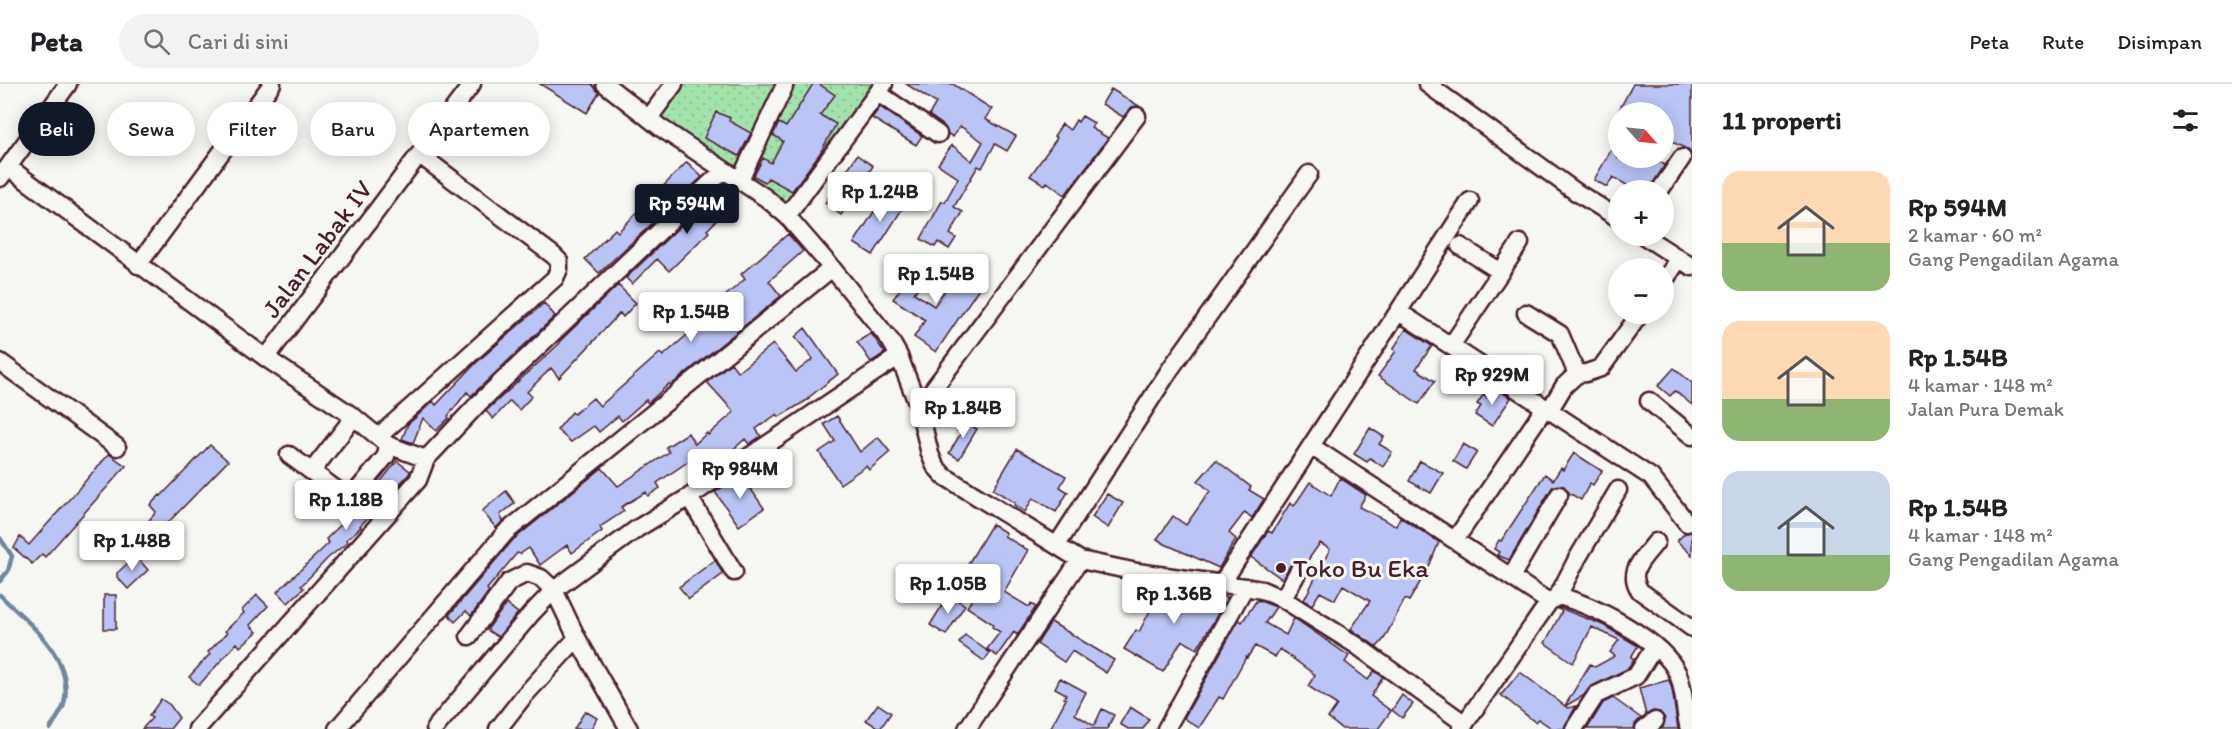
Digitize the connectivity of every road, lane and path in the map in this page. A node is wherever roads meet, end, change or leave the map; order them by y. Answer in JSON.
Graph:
{"nodes":[{"id":1,"x":68,"y":84,"type":"edge"},
{"id":2,"x":272,"y":84,"type":"edge"},
{"id":3,"x":472,"y":84,"type":"edge"},
{"id":4,"x":605,"y":84,"type":"edge"},
{"id":5,"x":674,"y":84,"type":"edge"},
{"id":6,"x":1426,"y":84,"type":"edge"},
{"id":7,"x":784,"y":87,"type":"dead end"},
{"id":8,"x":881,"y":88,"type":"edge"},
{"id":9,"x":459,"y":102,"type":"edge"},
{"id":10,"x":1137,"y":116,"type":"dead end"},
{"id":11,"x":649,"y":118,"type":"junction"},
{"id":12,"x":938,"y":134,"type":"dead end"},
{"id":13,"x":419,"y":156,"type":"edge"},
{"id":14,"x":421,"y":156,"type":"edge"},
{"id":15,"x":1682,"y":158,"type":"dead end"},
{"id":16,"x":724,"y":171,"type":"junction"},
{"id":17,"x":4,"y":172,"type":"edge"},
{"id":18,"x":1309,"y":174,"type":"dead end"},
{"id":19,"x":740,"y":180,"type":"junction"},
{"id":20,"x":1667,"y":180,"type":"edge"},
{"id":21,"x":1470,"y":201,"type":"dead end"},
{"id":22,"x":1608,"y":212,"type":"edge"},
{"id":23,"x":787,"y":216,"type":"junction"},
{"id":24,"x":1520,"y":243,"type":"dead end"},
{"id":25,"x":1460,"y":246,"type":"dead end"},
{"id":26,"x":1660,"y":246,"type":"edge"},
{"id":27,"x":1686,"y":263,"type":"edge"},
{"id":28,"x":138,"y":265,"type":"junction"},
{"id":29,"x":832,"y":268,"type":"junction"},
{"id":30,"x":1501,"y":272,"type":"junction"},
{"id":31,"x":1674,"y":273,"type":"edge"},
{"id":32,"x":1399,"y":312,"type":"junction"},
{"id":33,"x":1526,"y":313,"type":"dead end"},
{"id":34,"x":1633,"y":324,"type":"edge"},
{"id":35,"x":1451,"y":346,"type":"junction"},
{"id":36,"x":899,"y":356,"type":"junction"},
{"id":37,"x":267,"y":358,"type":"junction"},
{"id":38,"x":0,"y":362,"type":"edge"},
{"id":39,"x":1577,"y":374,"type":"junction"},
{"id":40,"x":1649,"y":401,"type":"dead end"},
{"id":41,"x":919,"y":408,"type":"junction"},
{"id":42,"x":1546,"y":410,"type":"junction"},
{"id":43,"x":354,"y":417,"type":"junction"},
{"id":44,"x":1692,"y":436,"type":"edge"},
{"id":45,"x":384,"y":441,"type":"junction"},
{"id":46,"x":1311,"y":446,"type":"junction"},
{"id":47,"x":117,"y":447,"type":"dead end"},
{"id":48,"x":289,"y":455,"type":"dead end"},
{"id":49,"x":426,"y":459,"type":"junction"},
{"id":50,"x":312,"y":471,"type":"junction"},
{"id":51,"x":1618,"y":490,"type":"dead end"},
{"id":52,"x":1559,"y":495,"type":"dead end"},
{"id":53,"x":689,"y":497,"type":"junction"},
{"id":54,"x":1687,"y":523,"type":"dead end"},
{"id":55,"x":1455,"y":540,"type":"junction"},
{"id":56,"x":1656,"y":542,"type":"dead end"},
{"id":57,"x":1057,"y":545,"type":"junction"},
{"id":58,"x":1080,"y":560,"type":"junction"},
{"id":59,"x":1299,"y":570,"type":"dead end"},
{"id":60,"x":734,"y":572,"type":"dead end"},
{"id":61,"x":1511,"y":577,"type":"junction"},
{"id":62,"x":1222,"y":583,"type":"junction"},
{"id":63,"x":1245,"y":587,"type":"junction"},
{"id":64,"x":554,"y":590,"type":"junction"},
{"id":65,"x":1283,"y":599,"type":"junction"},
{"id":66,"x":1554,"y":599,"type":"junction"},
{"id":67,"x":1692,"y":628,"type":"edge"},
{"id":68,"x":469,"y":636,"type":"dead end"},
{"id":69,"x":577,"y":638,"type":"junction"},
{"id":70,"x":1655,"y":646,"type":"junction"},
{"id":71,"x":622,"y":726,"type":"edge"},
{"id":72,"x":1463,"y":726,"type":"edge"},
{"id":73,"x":1172,"y":727,"type":"edge"},
{"id":74,"x":1690,"y":727,"type":"edge"},
{"id":75,"x":435,"y":728,"type":"edge"},
{"id":76,"x":197,"y":729,"type":"edge"},
{"id":77,"x":337,"y":729,"type":"edge"},
{"id":78,"x":498,"y":729,"type":"edge"},
{"id":79,"x":967,"y":729,"type":"edge"},
{"id":80,"x":1574,"y":729,"type":"edge"}],
"edges":[{"from":1,"to":17,"type":"street"},
{"from":2,"to":28,"type":"street"},
{"from":3,"to":9,"type":"street","name":"Jalan Labak IV"},
{"from":4,"to":11,"type":"street"},
{"from":5,"to":11,"type":"street"},
{"from":6,"to":22,"type":"street"},
{"from":7,"to":19,"type":"street"},
{"from":8,"to":12,"type":"street"},
{"from":8,"to":23,"type":"street"},
{"from":10,"to":41,"type":"street"},
{"from":11,"to":16,"type":"street"},
{"from":13,"to":37,"type":"street","name":"Jalan Labak IV"},
{"from":14,"to":45,"type":"street"},
{"from":15,"to":20,"type":"street"},
{"from":16,"to":19,"type":"street"},
{"from":16,"to":49,"type":"street"},
{"from":17,"to":28,"type":"street"},
{"from":18,"to":57,"type":"street"},
{"from":19,"to":23,"type":"street"},
{"from":21,"to":32,"type":"street"},
{"from":23,"to":29,"type":"street"},
{"from":24,"to":30,"type":"street"},
{"from":25,"to":30,"type":"street"},
{"from":26,"to":27,"type":"street"},
{"from":27,"to":31,"type":"street"},
{"from":28,"to":37,"type":"street"},
{"from":29,"to":36,"type":"street"},
{"from":29,"to":77,"type":"street"},
{"from":30,"to":35,"type":"street"},
{"from":32,"to":35,"type":"street"},
{"from":32,"to":46,"type":"street"},
{"from":33,"to":39,"type":"street"},
{"from":34,"to":39,"type":"street"},
{"from":35,"to":42,"type":"street"},
{"from":36,"to":41,"type":"street"},
{"from":36,"to":53,"type":"street"},
{"from":37,"to":43,"type":"street"},
{"from":38,"to":47,"type":"street"},
{"from":39,"to":42,"type":"street"},
{"from":40,"to":44,"type":"street"},
{"from":41,"to":57,"type":"street"},
{"from":42,"to":54,"type":"street"},
{"from":42,"to":55,"type":"street"},
{"from":43,"to":45,"type":"street"},
{"from":43,"to":50,"type":"street"},
{"from":45,"to":49,"type":"street"},
{"from":45,"to":50,"type":"street"},
{"from":46,"to":55,"type":"street"},
{"from":46,"to":62,"type":"street"},
{"from":48,"to":50,"type":"street"},
{"from":49,"to":76,"type":"street"},
{"from":51,"to":66,"type":"street"},
{"from":52,"to":61,"type":"street"},
{"from":53,"to":60,"type":"street"},
{"from":53,"to":64,"type":"street"},
{"from":55,"to":61,"type":"street"},
{"from":56,"to":67,"type":"street"},
{"from":57,"to":58,"type":"street"},
{"from":58,"to":62,"type":"street"},
{"from":58,"to":79,"type":"street"},
{"from":59,"to":65,"type":"street"},
{"from":61,"to":66,"type":"street"},
{"from":62,"to":63,"type":"street"},
{"from":63,"to":65,"type":"street"},
{"from":63,"to":73,"type":"street"},
{"from":64,"to":68,"type":"street"},
{"from":64,"to":69,"type":"street"},
{"from":64,"to":75,"type":"street"},
{"from":65,"to":72,"type":"street"},
{"from":66,"to":70,"type":"street"},
{"from":66,"to":72,"type":"street"},
{"from":69,"to":71,"type":"street"},
{"from":69,"to":78,"type":"street"},
{"from":70,"to":74,"type":"street"},
{"from":70,"to":80,"type":"street"}]}
